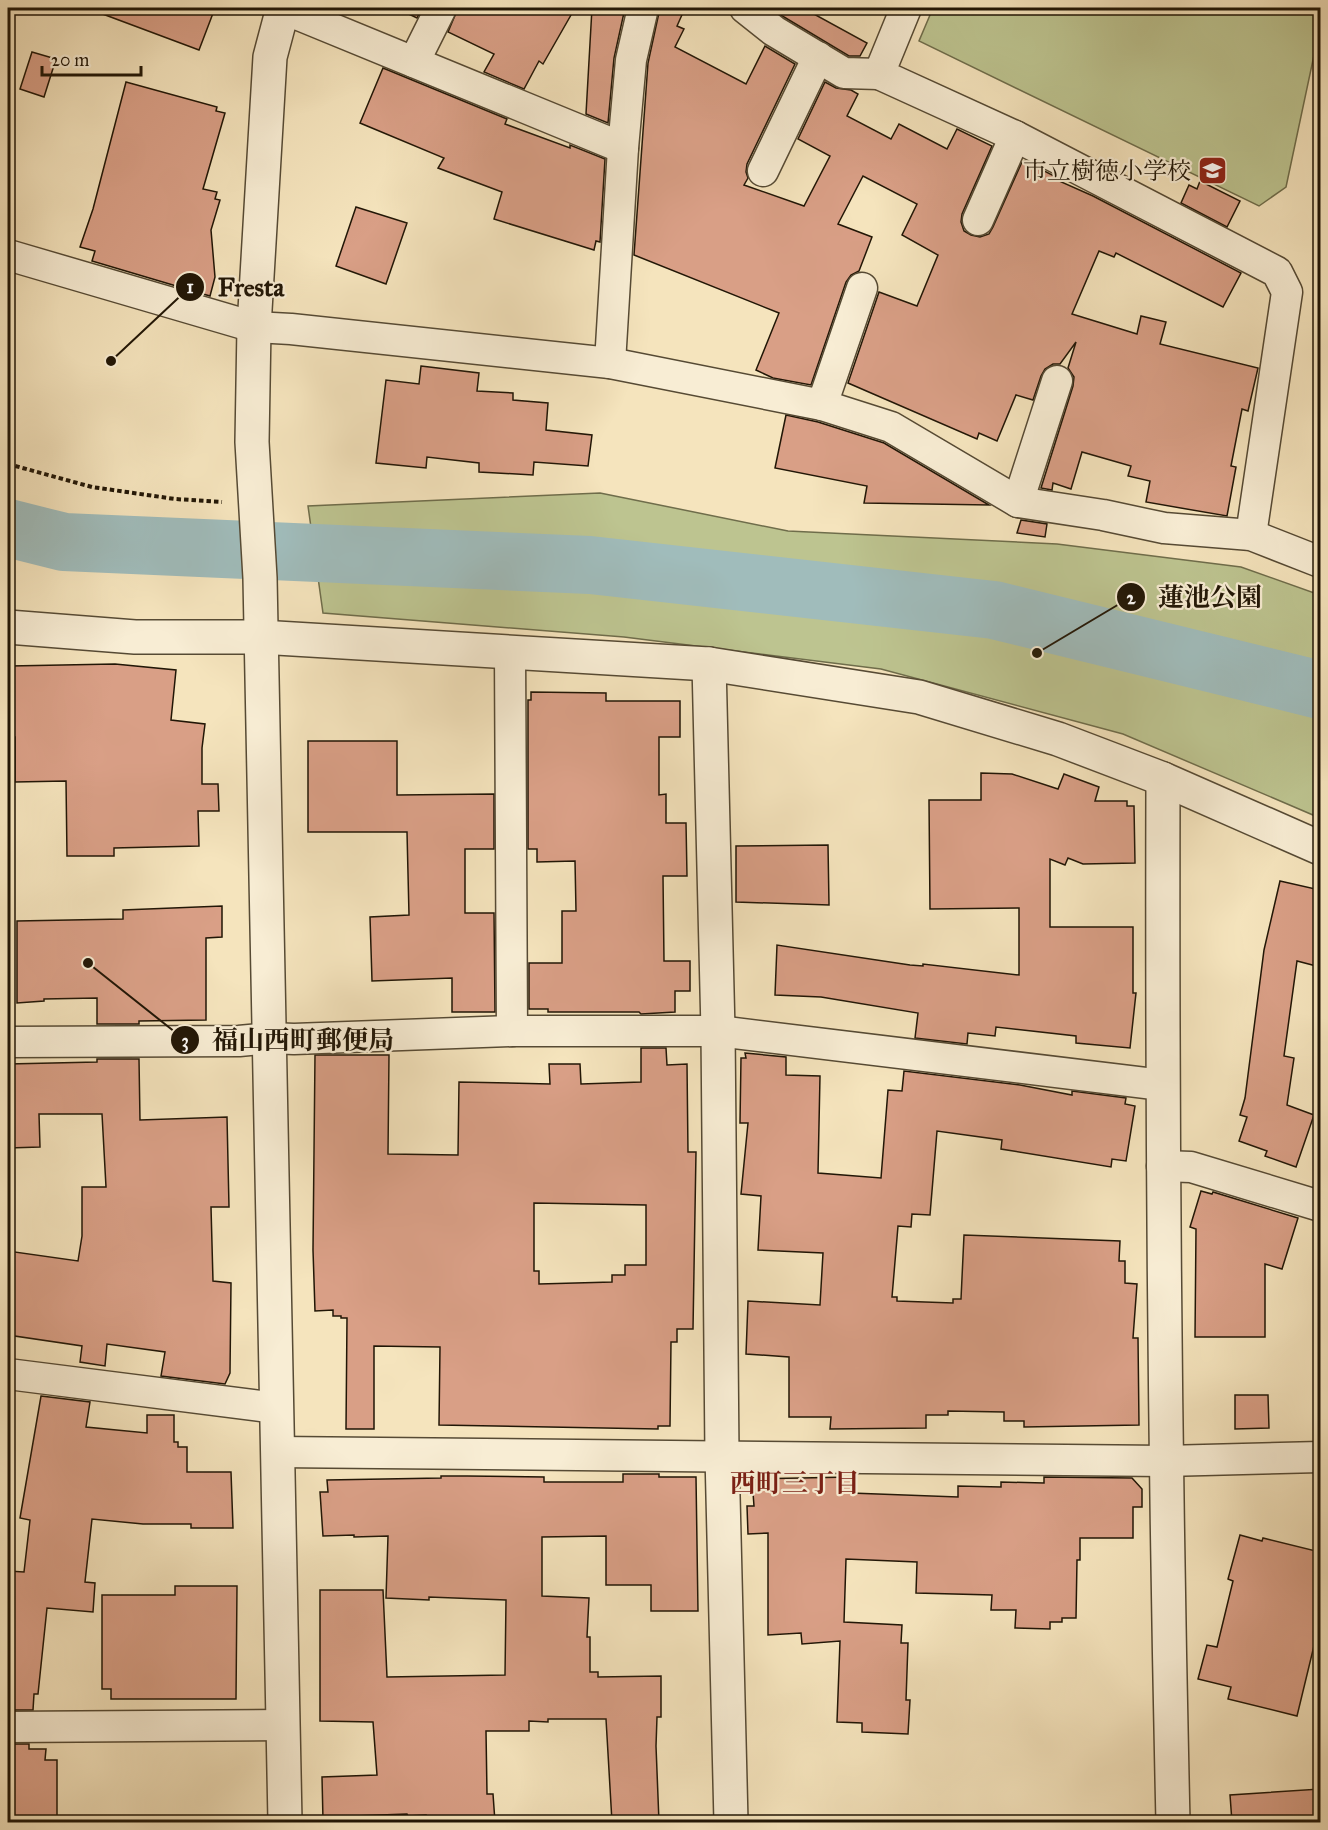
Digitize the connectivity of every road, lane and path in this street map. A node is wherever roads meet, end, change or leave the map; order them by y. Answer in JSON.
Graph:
{"nodes":[{"id":1,"x":282,"y":8,"type":"edge"},
{"id":2,"x":441,"y":8,"type":"edge"},
{"id":3,"x":644,"y":8,"type":"edge"},
{"id":4,"x":745,"y":8,"type":"edge"},
{"id":5,"x":906,"y":8,"type":"edge"},
{"id":6,"x":818,"y":57,"type":"junction"},
{"id":7,"x":414,"y":62,"type":"junction"},
{"id":8,"x":879,"y":74,"type":"junction"},
{"id":9,"x":1016,"y":136,"type":"junction"},
{"id":10,"x":623,"y":148,"type":"junction"},
{"id":11,"x":763,"y":171,"type":"dead end"},
{"id":12,"x":978,"y":220,"type":"dead end"},
{"id":13,"x":8,"y":255,"type":"edge"},
{"id":14,"x":862,"y":288,"type":"dead end"},
{"id":15,"x":254,"y":327,"type":"junction"},
{"id":16,"x":610,"y":363,"type":"junction"},
{"id":17,"x":1057,"y":381,"type":"dead end"},
{"id":18,"x":822,"y":405,"type":"junction"},
{"id":19,"x":8,"y":464,"type":"edge"},
{"id":20,"x":1017,"y":502,"type":"junction"},
{"id":21,"x":255,"y":512,"type":"junction"},
{"id":22,"x":1251,"y":535,"type":"junction"},
{"id":23,"x":1320,"y":562,"type":"edge"},
{"id":24,"x":8,"y":627,"type":"edge"},
{"id":25,"x":260,"y":637,"type":"junction"},
{"id":26,"x":510,"y":653,"type":"junction"},
{"id":27,"x":709,"y":664,"type":"junction"},
{"id":28,"x":1163,"y":779,"type":"junction"},
{"id":29,"x":1320,"y":848,"type":"edge"},
{"id":30,"x":718,"y":1031,"type":"junction"},
{"id":31,"x":512,"y":1032,"type":"junction"},
{"id":32,"x":270,"y":1038,"type":"junction"},
{"id":33,"x":8,"y":1042,"type":"edge"},
{"id":34,"x":1162,"y":1085,"type":"junction"},
{"id":35,"x":1162,"y":1166,"type":"junction"},
{"id":36,"x":1320,"y":1206,"type":"edge"},
{"id":37,"x":8,"y":1374,"type":"edge"},
{"id":38,"x":276,"y":1408,"type":"junction"},
{"id":39,"x":277,"y":1452,"type":"junction"},
{"id":40,"x":722,"y":1455,"type":"junction"},
{"id":41,"x":1320,"y":1457,"type":"edge"},
{"id":42,"x":1165,"y":1461,"type":"junction"},
{"id":43,"x":283,"y":1725,"type":"junction"},
{"id":44,"x":8,"y":1727,"type":"edge"},
{"id":45,"x":285,"y":1822,"type":"edge"},
{"id":46,"x":731,"y":1822,"type":"edge"},
{"id":47,"x":1173,"y":1822,"type":"edge"}],
"edges":[{"from":1,"to":7,"type":"street"},
{"from":1,"to":15,"type":"street"},
{"from":2,"to":7,"type":"street"},
{"from":3,"to":10,"type":"street"},
{"from":4,"to":6,"type":"street"},
{"from":5,"to":8,"type":"street"},
{"from":6,"to":8,"type":"street"},
{"from":6,"to":11,"type":"street"},
{"from":7,"to":10,"type":"street"},
{"from":8,"to":9,"type":"street"},
{"from":9,"to":12,"type":"street"},
{"from":9,"to":22,"type":"street"},
{"from":10,"to":16,"type":"street"},
{"from":13,"to":15,"type":"street"},
{"from":14,"to":18,"type":"street"},
{"from":15,"to":16,"type":"street"},
{"from":15,"to":21,"type":"street"},
{"from":16,"to":18,"type":"street"},
{"from":17,"to":20,"type":"street"},
{"from":18,"to":20,"type":"street"},
{"from":19,"to":21,"type":"path"},
{"from":20,"to":22,"type":"street"},
{"from":21,"to":25,"type":"street"},
{"from":22,"to":23,"type":"street"},
{"from":24,"to":25,"type":"street"},
{"from":25,"to":26,"type":"street"},
{"from":25,"to":32,"type":"street"},
{"from":26,"to":27,"type":"street"},
{"from":26,"to":31,"type":"street"},
{"from":27,"to":28,"type":"street"},
{"from":27,"to":30,"type":"street"},
{"from":28,"to":29,"type":"street"},
{"from":28,"to":34,"type":"street"},
{"from":30,"to":31,"type":"street"},
{"from":30,"to":34,"type":"street"},
{"from":30,"to":40,"type":"street"},
{"from":31,"to":32,"type":"street"},
{"from":32,"to":33,"type":"street"},
{"from":32,"to":38,"type":"street"},
{"from":34,"to":35,"type":"street"},
{"from":35,"to":36,"type":"street"},
{"from":35,"to":42,"type":"street"},
{"from":37,"to":38,"type":"street"},
{"from":38,"to":39,"type":"street"},
{"from":39,"to":40,"type":"street"},
{"from":39,"to":43,"type":"street"},
{"from":40,"to":42,"type":"street"},
{"from":40,"to":46,"type":"street"},
{"from":41,"to":42,"type":"street"},
{"from":42,"to":47,"type":"street"},
{"from":43,"to":44,"type":"street"},
{"from":43,"to":45,"type":"street"}]}
